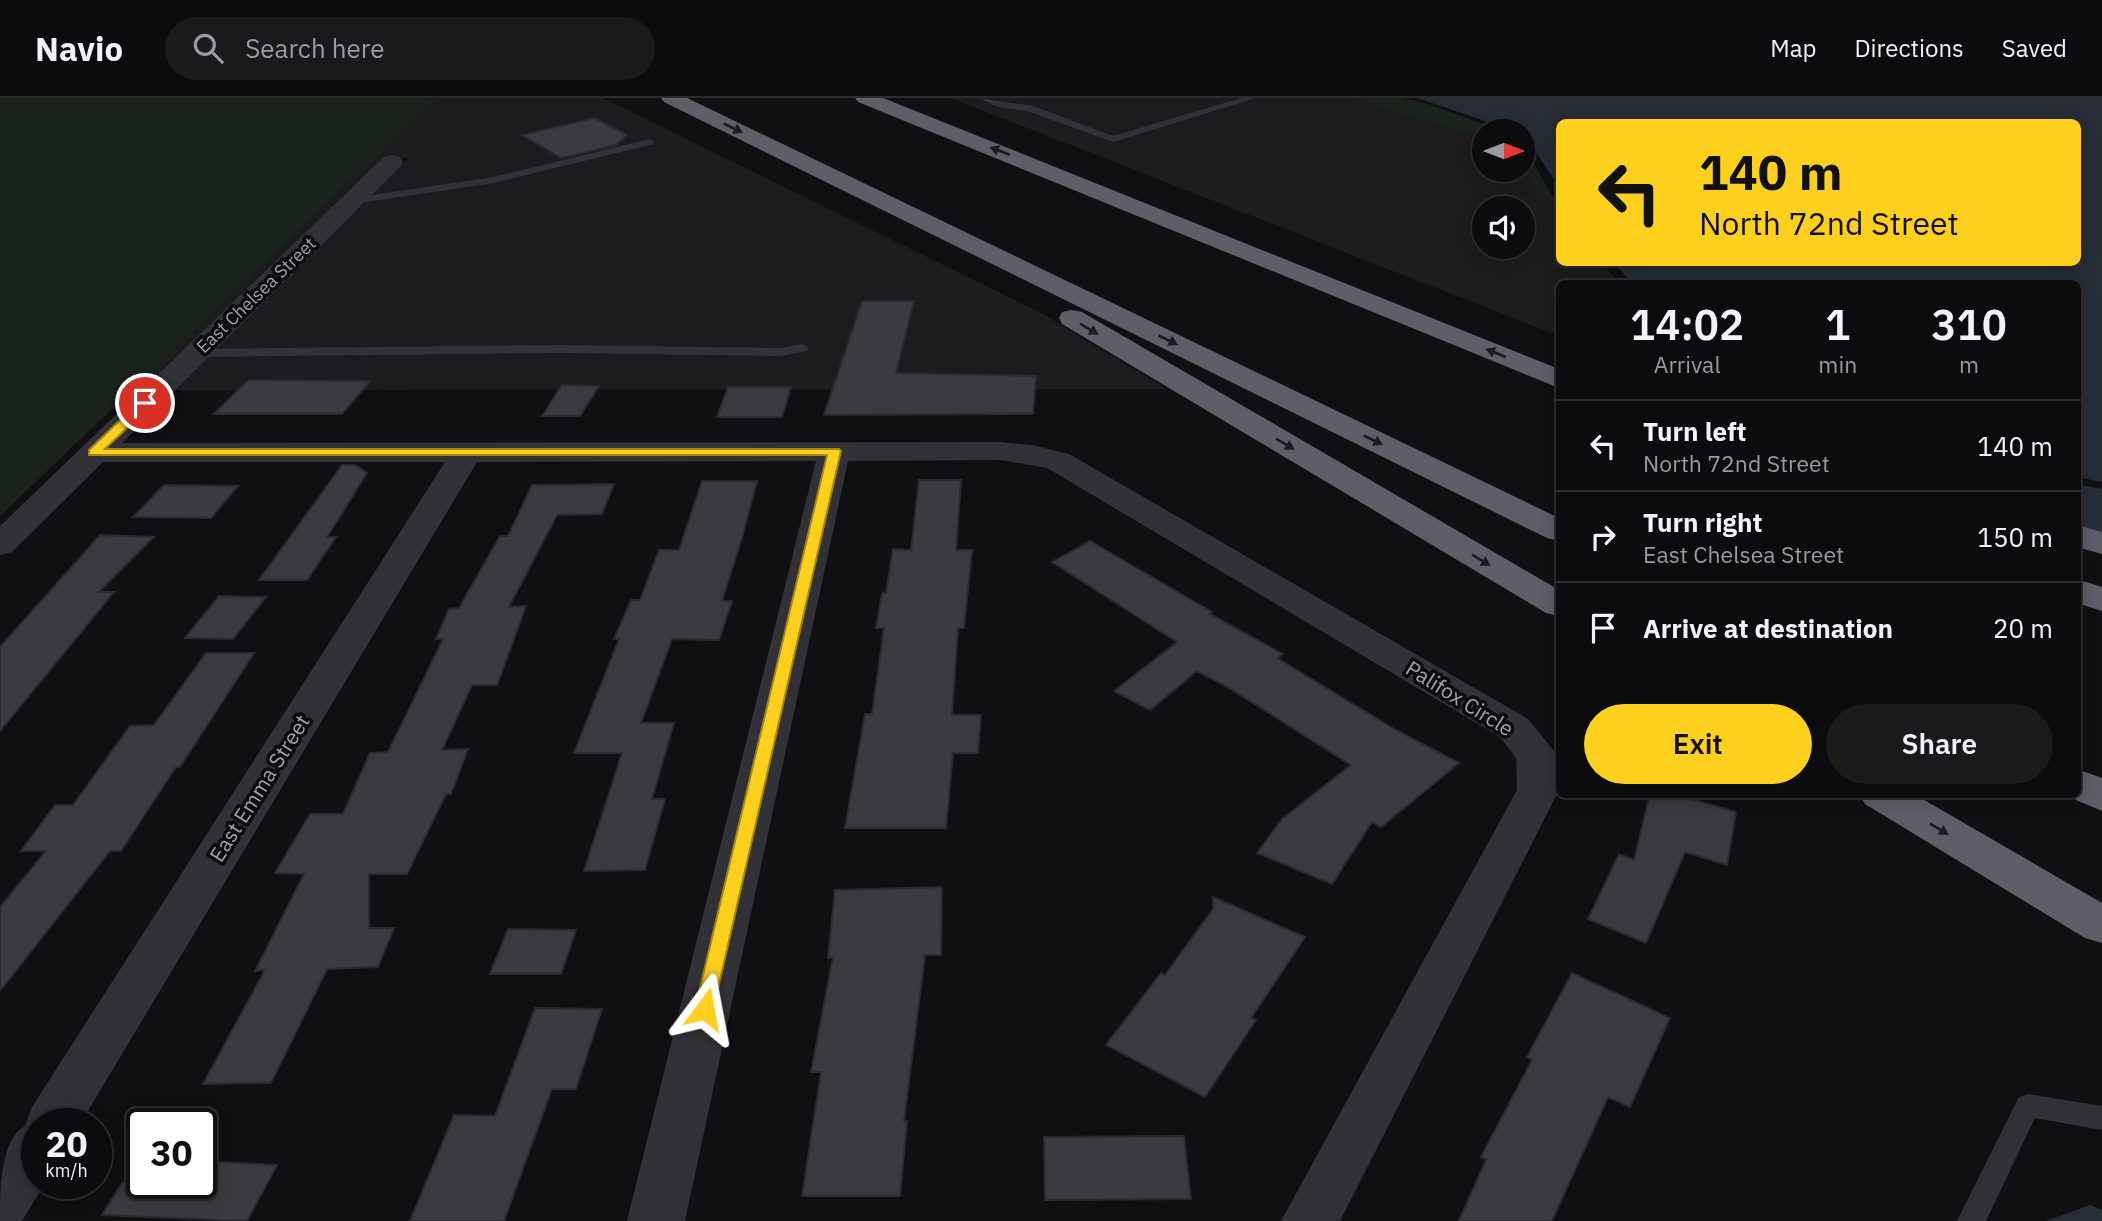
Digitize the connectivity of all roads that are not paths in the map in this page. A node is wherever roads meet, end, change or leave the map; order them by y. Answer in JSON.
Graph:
{"nodes":[{"id":1,"x":671,"y":98,"type":"edge"},
{"id":2,"x":864,"y":98,"type":"edge"},
{"id":3,"x":983,"y":98,"type":"edge"},
{"id":4,"x":1251,"y":98,"type":"edge"},
{"id":5,"x":650,"y":142,"type":"dead end"},
{"id":6,"x":392,"y":162,"type":"dead end"},
{"id":7,"x":1063,"y":176,"type":"junction"},
{"id":8,"x":352,"y":201,"type":"junction"},
{"id":9,"x":953,"y":235,"type":"junction"},
{"id":10,"x":1494,"y":327,"type":"dead end"},
{"id":11,"x":802,"y":348,"type":"dead end"},
{"id":12,"x":196,"y":353,"type":"junction"},
{"id":13,"x":1556,"y":378,"type":"edge"},
{"id":14,"x":834,"y":451,"type":"junction"},
{"id":15,"x":467,"y":452,"type":"junction"},
{"id":16,"x":94,"y":453,"type":"junction"},
{"id":17,"x":1556,"y":530,"type":"edge"},
{"id":18,"x":2081,"y":536,"type":"edge"},
{"id":19,"x":2102,"y":544,"type":"edge"},
{"id":20,"x":0,"y":545,"type":"edge"},
{"id":21,"x":2081,"y":592,"type":"edge"},
{"id":22,"x":2102,"y":600,"type":"edge"},
{"id":23,"x":1556,"y":603,"type":"edge"},
{"id":24,"x":2081,"y":785,"type":"edge"},
{"id":25,"x":2102,"y":796,"type":"edge"},
{"id":26,"x":1887,"y":798,"type":"edge"},
{"id":27,"x":2102,"y":925,"type":"edge"},
{"id":28,"x":61,"y":1108,"type":"edge"},
{"id":29,"x":2102,"y":1118,"type":"edge"},
{"id":30,"x":21,"y":1172,"type":"edge"},
{"id":31,"x":0,"y":1206,"type":"edge"},
{"id":32,"x":656,"y":1221,"type":"edge"},
{"id":33,"x":1310,"y":1221,"type":"edge"},
{"id":34,"x":1971,"y":1221,"type":"edge"}],
"edges":[{"from":1,"to":9,"type":"highway","one_way":true},
{"from":7,"to":2,"type":"highway","one_way":true},
{"from":3,"to":4,"type":"lane"},
{"from":5,"to":8,"type":"lane"},
{"from":6,"to":8,"type":"street","name":"East Chelsea Street"},
{"from":7,"to":10,"type":"highway"},
{"from":13,"to":7,"type":"highway","one_way":true},
{"from":8,"to":12,"type":"street","name":"East Chelsea Street"},
{"from":9,"to":17,"type":"highway","one_way":true},
{"from":9,"to":23,"type":"highway","one_way":true},
{"from":11,"to":12,"type":"lane"},
{"from":12,"to":16,"type":"street","name":"East Chelsea Street"},
{"from":14,"to":15,"type":"street","name":"Palifox Circle"},
{"from":14,"to":32,"type":"street"},
{"from":14,"to":33,"type":"street","name":"Palifox Circle"},
{"from":15,"to":16,"type":"street","name":"Palifox Circle"},
{"from":15,"to":28,"type":"street","name":"East Emma Street"},
{"from":16,"to":20,"type":"street","name":"East Chelsea Street"},
{"from":18,"to":19,"type":"highway"},
{"from":21,"to":22,"type":"highway"},
{"from":24,"to":25,"type":"highway"},
{"from":26,"to":27,"type":"highway","one_way":true},
{"from":29,"to":34,"type":"lane"},
{"from":30,"to":31,"type":"street"}]}
